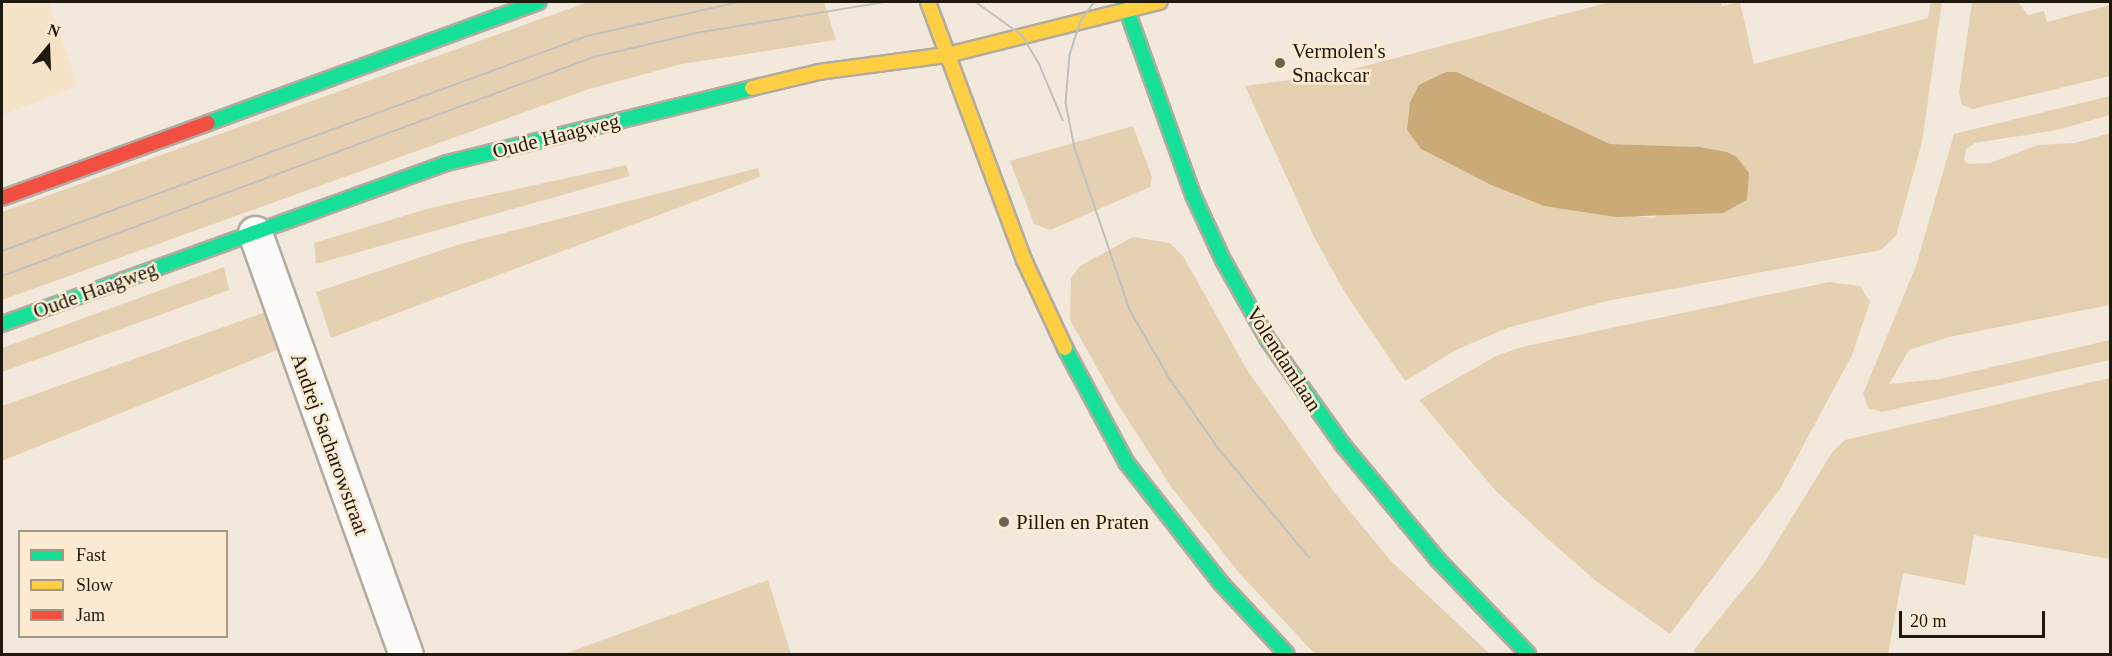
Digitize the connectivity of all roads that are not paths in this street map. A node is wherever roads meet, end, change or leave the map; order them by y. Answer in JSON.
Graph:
{"nodes":[{"id":1,"x":538,"y":2,"type":"edge"},
{"id":2,"x":928,"y":2,"type":"edge"},
{"id":3,"x":1160,"y":2,"type":"edge"},
{"id":4,"x":1125,"y":6,"type":"edge"},
{"id":5,"x":947,"y":55,"type":"junction"},
{"id":6,"x":2,"y":198,"type":"edge"},
{"id":7,"x":255,"y":234,"type":"junction"},
{"id":8,"x":2,"y":324,"type":"edge"},
{"id":9,"x":406,"y":654,"type":"edge"},
{"id":10,"x":1287,"y":654,"type":"edge"},
{"id":11,"x":1528,"y":654,"type":"edge"}],
"edges":[{"from":1,"to":6,"type":"main road"},
{"from":2,"to":5,"type":"main road"},
{"from":3,"to":4,"type":"main road","name":"Oude Haagweg"},
{"from":4,"to":5,"type":"main road","name":"Oude Haagweg"},
{"from":4,"to":11,"type":"main road","name":"Volendamlaan"},
{"from":5,"to":7,"type":"main road","name":"Oude Haagweg"},
{"from":5,"to":10,"type":"main road"},
{"from":7,"to":8,"type":"main road","name":"Oude Haagweg"},
{"from":7,"to":9,"type":"street","name":"Andrej Sacharowstraat"}]}
